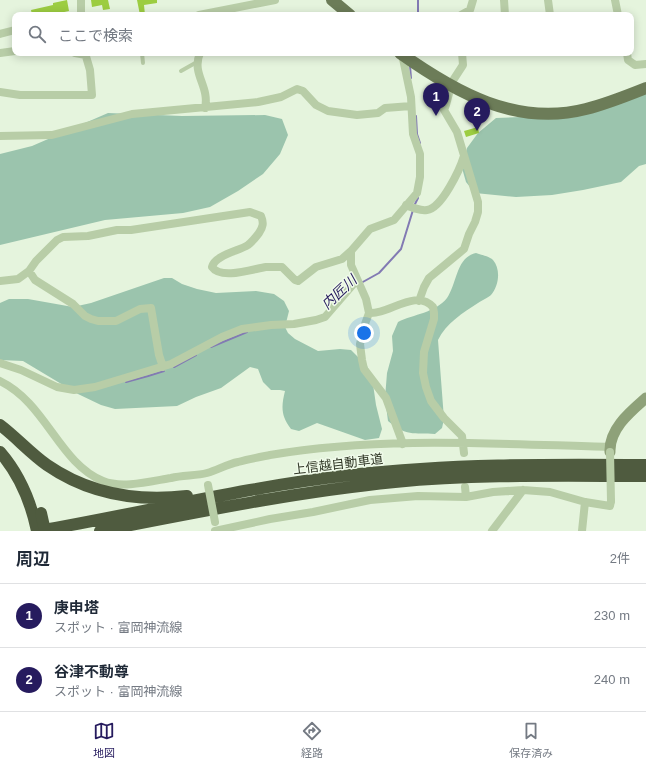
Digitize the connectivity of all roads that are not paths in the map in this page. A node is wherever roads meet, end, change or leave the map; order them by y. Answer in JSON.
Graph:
{"nodes":[{"id":1,"x":82,"y":0,"type":"edge"},
{"id":2,"x":275,"y":0,"type":"edge"},
{"id":3,"x":332,"y":0,"type":"edge"},
{"id":4,"x":473,"y":0,"type":"edge"},
{"id":5,"x":504,"y":0,"type":"edge"},
{"id":6,"x":548,"y":0,"type":"edge"},
{"id":7,"x":615,"y":0,"type":"edge"},
{"id":8,"x":81,"y":12,"type":"edge"},
{"id":9,"x":214,"y":12,"type":"edge"},
{"id":10,"x":346,"y":12,"type":"edge"},
{"id":11,"x":466,"y":12,"type":"edge"},
{"id":12,"x":505,"y":12,"type":"edge"},
{"id":13,"x":550,"y":12,"type":"edge"},
{"id":14,"x":617,"y":12,"type":"edge"},
{"id":15,"x":12,"y":31,"type":"edge"},
{"id":16,"x":0,"y":34,"type":"edge"},
{"id":17,"x":12,"y":51,"type":"edge"},
{"id":18,"x":0,"y":53,"type":"edge"},
{"id":19,"x":86,"y":56,"type":"edge"},
{"id":20,"x":142,"y":56,"type":"edge"},
{"id":21,"x":199,"y":56,"type":"edge"},
{"id":22,"x":401,"y":56,"type":"edge"},
{"id":23,"x":404,"y":56,"type":"edge"},
{"id":24,"x":462,"y":56,"type":"edge"},
{"id":25,"x":627,"y":56,"type":"edge"},
{"id":26,"x":197,"y":62,"type":"junction"},
{"id":27,"x":143,"y":63,"type":"dead end"},
{"id":28,"x":646,"y":64,"type":"edge"},
{"id":29,"x":180,"y":71,"type":"dead end"},
{"id":30,"x":450,"y":85,"type":"junction"},
{"id":31,"x":646,"y":88,"type":"edge"},
{"id":32,"x":0,"y":92,"type":"edge"},
{"id":33,"x":411,"y":106,"type":"junction"},
{"id":34,"x":205,"y":108,"type":"junction"},
{"id":35,"x":0,"y":136,"type":"edge"},
{"id":36,"x":464,"y":156,"type":"junction"},
{"id":37,"x":406,"y":205,"type":"junction"},
{"id":38,"x":351,"y":251,"type":"junction"},
{"id":39,"x":29,"y":271,"type":"junction"},
{"id":40,"x":357,"y":280,"type":"junction"},
{"id":41,"x":0,"y":281,"type":"edge"},
{"id":42,"x":418,"y":301,"type":"junction"},
{"id":43,"x":369,"y":313,"type":"junction"},
{"id":44,"x":0,"y":363,"type":"edge"},
{"id":45,"x":163,"y":367,"type":"junction"},
{"id":46,"x":0,"y":381,"type":"edge"},
{"id":47,"x":646,"y":398,"type":"edge"},
{"id":48,"x":0,"y":425,"type":"edge"},
{"id":49,"x":0,"y":441,"type":"edge"},
{"id":50,"x":463,"y":443,"type":"junction"},
{"id":51,"x":403,"y":444,"type":"junction"},
{"id":52,"x":610,"y":449,"type":"junction"},
{"id":53,"x":0,"y":452,"type":"edge"},
{"id":54,"x":464,"y":453,"type":"dead end"},
{"id":55,"x":646,"y":465,"type":"edge"},
{"id":56,"x":206,"y":474,"type":"junction"},
{"id":57,"x":350,"y":475,"type":"junction"},
{"id":58,"x":646,"y":476,"type":"edge"},
{"id":59,"x":466,"y":487,"type":"dead end"},
{"id":60,"x":523,"y":490,"type":"junction"},
{"id":61,"x":466,"y":497,"type":"junction"},
{"id":62,"x":585,"y":502,"type":"junction"},
{"id":63,"x":37,"y":514,"type":"junction"},
{"id":64,"x":156,"y":520,"type":"junction"},
{"id":65,"x":216,"y":528,"type":"edge"},
{"id":66,"x":37,"y":531,"type":"edge"},
{"id":67,"x":45,"y":531,"type":"edge"},
{"id":68,"x":100,"y":531,"type":"edge"},
{"id":69,"x":111,"y":531,"type":"edge"},
{"id":70,"x":492,"y":531,"type":"edge"},
{"id":71,"x":582,"y":531,"type":"edge"}],
"edges":[{"from":1,"to":8,"type":"street"},
{"from":2,"to":9,"type":"street"},
{"from":3,"to":10,"type":"main road"},
{"from":4,"to":11,"type":"street"},
{"from":5,"to":12,"type":"street"},
{"from":6,"to":13,"type":"street"},
{"from":7,"to":14,"type":"street"},
{"from":15,"to":16,"type":"street"},
{"from":17,"to":18,"type":"street"},
{"from":19,"to":32,"type":"street"},
{"from":20,"to":27,"type":"lane"},
{"from":21,"to":26,"type":"street"},
{"from":22,"to":33,"type":"street"},
{"from":23,"to":30,"type":"main road"},
{"from":24,"to":30,"type":"street"},
{"from":25,"to":28,"type":"street"},
{"from":26,"to":29,"type":"lane"},
{"from":26,"to":34,"type":"street"},
{"from":30,"to":31,"type":"main road"},
{"from":30,"to":36,"type":"street"},
{"from":33,"to":34,"type":"street"},
{"from":33,"to":37,"type":"street"},
{"from":34,"to":35,"type":"street"},
{"from":36,"to":37,"type":"street"},
{"from":36,"to":42,"type":"street"},
{"from":37,"to":38,"type":"street"},
{"from":38,"to":39,"type":"street"},
{"from":38,"to":40,"type":"street"},
{"from":39,"to":41,"type":"street"},
{"from":39,"to":45,"type":"street"},
{"from":40,"to":43,"type":"street"},
{"from":40,"to":45,"type":"street"},
{"from":42,"to":43,"type":"street"},
{"from":42,"to":50,"type":"street"},
{"from":43,"to":51,"type":"street"},
{"from":44,"to":45,"type":"street"},
{"from":46,"to":56,"type":"street"},
{"from":47,"to":52,"type":"street"},
{"from":48,"to":57,"type":"highway"},
{"from":49,"to":63,"type":"highway"},
{"from":50,"to":51,"type":"street"},
{"from":50,"to":52,"type":"street"},
{"from":50,"to":54,"type":"street"},
{"from":51,"to":56,"type":"street"},
{"from":52,"to":62,"type":"street","bridge":true},
{"from":53,"to":63,"type":"highway"},
{"from":55,"to":57,"type":"highway","name":"上信越自動車道"},
{"from":56,"to":65,"type":"street","bridge":true},
{"from":57,"to":66,"type":"highway","name":"上信越自動車道"},
{"from":58,"to":64,"type":"highway","name":"上信越自動車道"},
{"from":59,"to":61,"type":"street"},
{"from":60,"to":61,"type":"street"},
{"from":60,"to":62,"type":"street"},
{"from":60,"to":70,"type":"street"},
{"from":61,"to":65,"type":"street"},
{"from":62,"to":71,"type":"street"},
{"from":63,"to":66,"type":"highway"},
{"from":63,"to":67,"type":"highway","bridge":true},
{"from":64,"to":68,"type":"highway","name":"上信越自動車道"},
{"from":64,"to":69,"type":"highway"}]}
